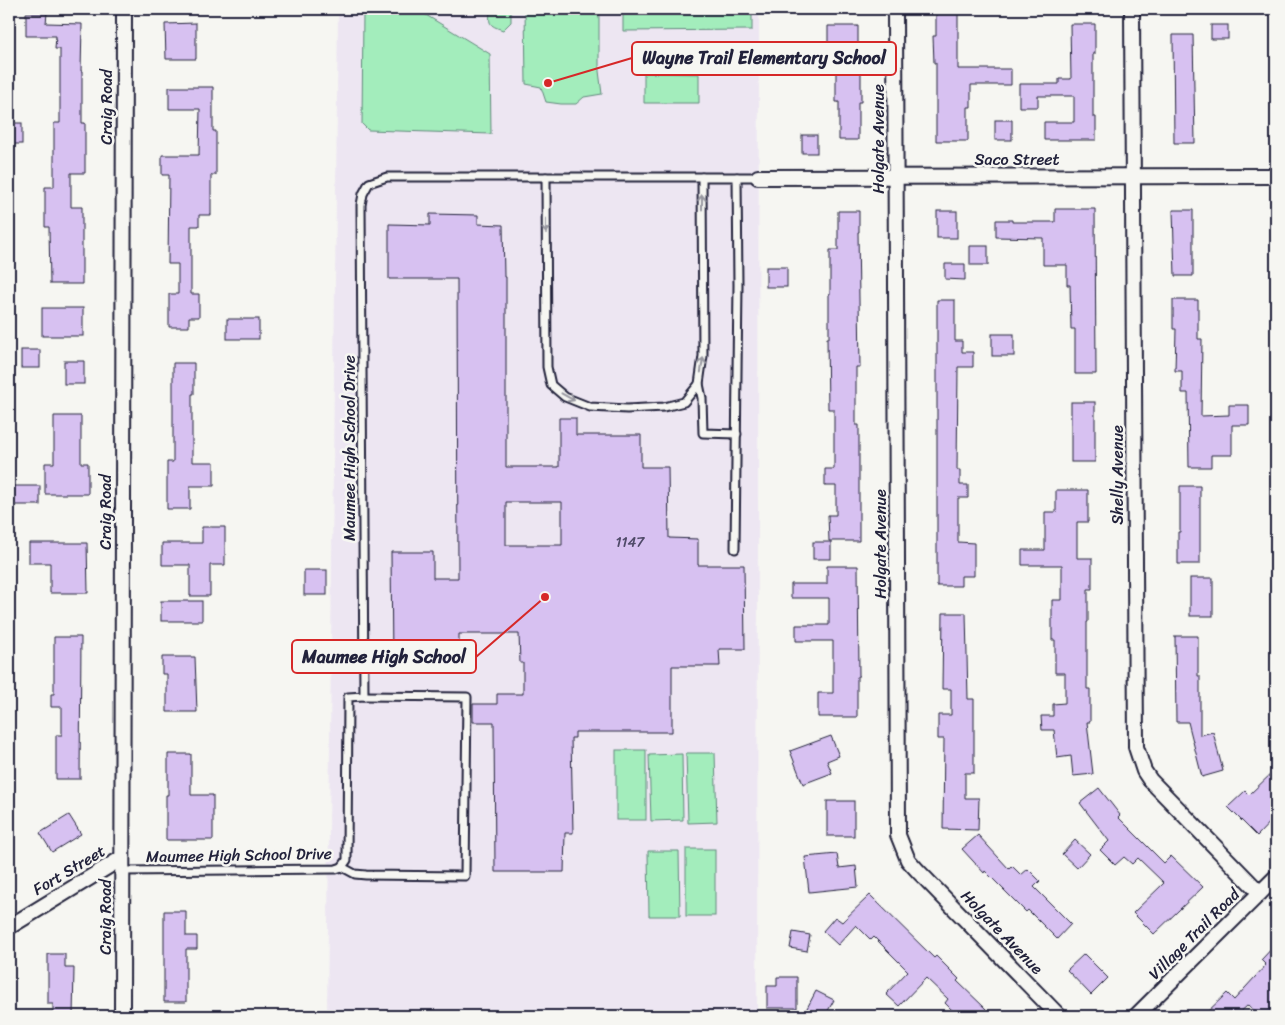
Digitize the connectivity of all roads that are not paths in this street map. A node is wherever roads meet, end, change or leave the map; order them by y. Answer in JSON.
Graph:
{"nodes":[{"id":1,"x":124,"y":9,"type":"edge"},
{"id":2,"x":895,"y":9,"type":"edge"},
{"id":3,"x":1132,"y":9,"type":"edge"},
{"id":4,"x":1276,"y":176,"type":"edge"},
{"id":5,"x":546,"y":177,"type":"junction"},
{"id":6,"x":702,"y":177,"type":"junction"},
{"id":7,"x":737,"y":177,"type":"junction"},
{"id":8,"x":758,"y":177,"type":"joint"},
{"id":9,"x":895,"y":177,"type":"junction"},
{"id":10,"x":1132,"y":177,"type":"junction"},
{"id":11,"x":699,"y":384,"type":"junction"},
{"id":12,"x":736,"y":434,"type":"junction"},
{"id":13,"x":735,"y":549,"type":"dead end"},
{"id":14,"x":364,"y":696,"type":"junction"},
{"id":15,"x":122,"y":864,"type":"junction"},
{"id":16,"x":342,"y":867,"type":"junction"},
{"id":17,"x":1276,"y":877,"type":"edge"},
{"id":18,"x":1260,"y":893,"type":"junction"},
{"id":19,"x":9,"y":927,"type":"edge"},
{"id":20,"x":122,"y":1016,"type":"edge"},
{"id":21,"x":1059,"y":1016,"type":"edge"},
{"id":22,"x":1136,"y":1016,"type":"edge"}],
"edges":[{"from":1,"to":15,"type":"street","name":"Craig Road"},
{"from":2,"to":9,"type":"street","name":"Holgate Avenue"},
{"from":3,"to":10,"type":"street","name":"Shelly Avenue"},
{"from":4,"to":10,"type":"street","name":"Saco Street"},
{"from":5,"to":6,"type":"lane","name":"Maumee High School Drive"},
{"from":5,"to":11,"type":"lane","one_way":true},
{"from":5,"to":14,"type":"lane","name":"Maumee High School Drive"},
{"from":6,"to":7,"type":"lane","name":"Maumee High School Drive"},
{"from":11,"to":6,"type":"lane","one_way":true},
{"from":7,"to":8,"type":"lane","name":"Maumee High School Drive"},
{"from":7,"to":12,"type":"lane"},
{"from":8,"to":9,"type":"street","name":"Saco Street"},
{"from":9,"to":10,"type":"street","name":"Saco Street"},
{"from":9,"to":21,"type":"street","name":"Holgate Avenue"},
{"from":10,"to":18,"type":"street","name":"Shelly Avenue"},
{"from":11,"to":12,"type":"lane"},
{"from":12,"to":13,"type":"lane"},
{"from":14,"to":16,"type":"lane","name":"Maumee High School Drive"},
{"from":14,"to":16,"type":"lane"},
{"from":15,"to":16,"type":"lane","name":"Maumee High School Drive"},
{"from":15,"to":19,"type":"street","name":"Fort Street"},
{"from":15,"to":20,"type":"street","name":"Craig Road"},
{"from":17,"to":18,"type":"street","name":"Village Trail Road"},
{"from":18,"to":22,"type":"street","name":"Village Trail Road"}]}
